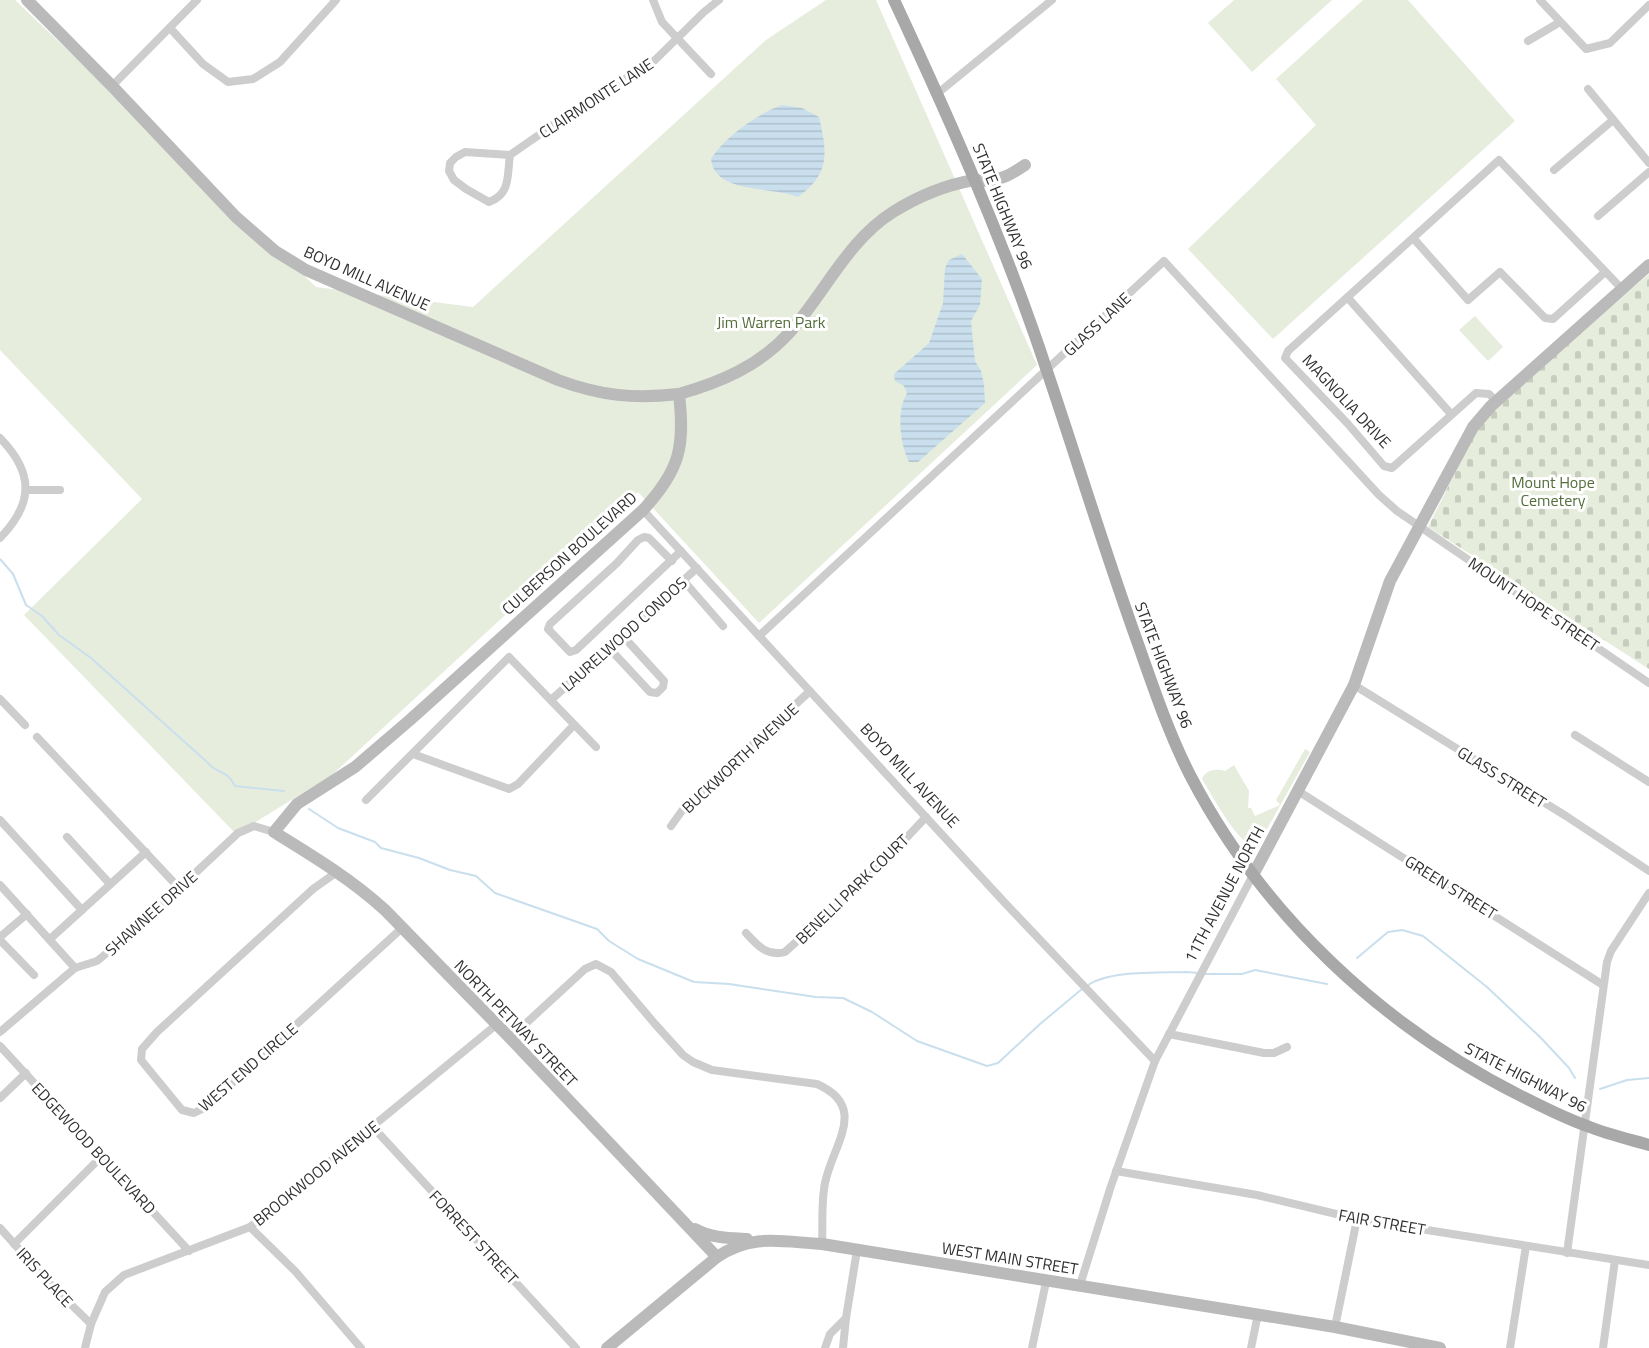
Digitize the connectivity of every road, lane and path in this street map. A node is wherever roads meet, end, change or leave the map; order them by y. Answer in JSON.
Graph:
{"nodes":[{"id":1,"x":27,"y":0,"type":"edge"},
{"id":2,"x":197,"y":0,"type":"edge"},
{"id":3,"x":336,"y":0,"type":"edge"},
{"id":4,"x":653,"y":0,"type":"edge"},
{"id":5,"x":719,"y":0,"type":"edge"},
{"id":6,"x":894,"y":0,"type":"edge"},
{"id":7,"x":1052,"y":0,"type":"edge"},
{"id":8,"x":1540,"y":0,"type":"edge"},
{"id":9,"x":1649,"y":4,"type":"edge"},
{"id":10,"x":1560,"y":22,"type":"junction"},
{"id":11,"x":170,"y":28,"type":"junction"},
{"id":12,"x":678,"y":38,"type":"junction"},
{"id":13,"x":1528,"y":41,"type":"dead end"},
{"id":14,"x":711,"y":74,"type":"dead end"},
{"id":15,"x":112,"y":86,"type":"junction"},
{"id":16,"x":1588,"y":89,"type":"dead end"},
{"id":17,"x":938,"y":93,"type":"junction"},
{"id":18,"x":1613,"y":120,"type":"junction"},
{"id":19,"x":510,"y":155,"type":"junction"},
{"id":20,"x":1649,"y":163,"type":"edge"},
{"id":21,"x":1025,"y":165,"type":"dead end"},
{"id":22,"x":1554,"y":171,"type":"dead end"},
{"id":23,"x":1649,"y":172,"type":"edge"},
{"id":24,"x":975,"y":180,"type":"junction"},
{"id":25,"x":1598,"y":216,"type":"dead end"},
{"id":26,"x":1414,"y":239,"type":"junction"},
{"id":27,"x":1649,"y":265,"type":"edge"},
{"id":28,"x":1605,"y":272,"type":"junction"},
{"id":29,"x":1622,"y":289,"type":"junction"},
{"id":30,"x":1348,"y":298,"type":"junction"},
{"id":31,"x":1047,"y":370,"type":"junction"},
{"id":32,"x":679,"y":394,"type":"junction"},
{"id":33,"x":1496,"y":401,"type":"junction"},
{"id":34,"x":1451,"y":414,"type":"junction"},
{"id":35,"x":0,"y":438,"type":"edge"},
{"id":36,"x":26,"y":490,"type":"junction"},
{"id":37,"x":60,"y":490,"type":"dead end"},
{"id":38,"x":643,"y":510,"type":"junction"},
{"id":39,"x":1418,"y":527,"type":"junction"},
{"id":40,"x":1,"y":537,"type":"edge"},
{"id":41,"x":681,"y":551,"type":"junction"},
{"id":42,"x":672,"y":561,"type":"junction"},
{"id":43,"x":697,"y":568,"type":"junction"},
{"id":44,"x":683,"y":580,"type":"junction"},
{"id":45,"x":723,"y":626,"type":"dead end"},
{"id":46,"x":622,"y":635,"type":"junction"},
{"id":47,"x":759,"y":636,"type":"junction"},
{"id":48,"x":609,"y":648,"type":"junction"},
{"id":49,"x":1649,"y":683,"type":"edge"},
{"id":50,"x":1354,"y":686,"type":"junction"},
{"id":51,"x":810,"y":692,"type":"junction"},
{"id":52,"x":0,"y":699,"type":"edge"},
{"id":53,"x":550,"y":700,"type":"junction"},
{"id":54,"x":25,"y":725,"type":"dead end"},
{"id":55,"x":574,"y":725,"type":"junction"},
{"id":56,"x":1575,"y":735,"type":"dead end"},
{"id":57,"x":37,"y":737,"type":"dead end"},
{"id":58,"x":596,"y":747,"type":"dead end"},
{"id":59,"x":412,"y":754,"type":"junction"},
{"id":60,"x":1649,"y":782,"type":"edge"},
{"id":61,"x":1298,"y":790,"type":"junction"},
{"id":62,"x":366,"y":800,"type":"dead end"},
{"id":63,"x":926,"y":817,"type":"junction"},
{"id":64,"x":0,"y":820,"type":"edge"},
{"id":65,"x":670,"y":826,"type":"dead end"},
{"id":66,"x":274,"y":832,"type":"junction"},
{"id":67,"x":67,"y":837,"type":"dead end"},
{"id":68,"x":146,"y":852,"type":"junction"},
{"id":69,"x":1649,"y":870,"type":"edge"},
{"id":70,"x":336,"y":872,"type":"junction"},
{"id":71,"x":1253,"y":875,"type":"junction"},
{"id":72,"x":110,"y":884,"type":"junction"},
{"id":73,"x":0,"y":885,"type":"edge"},
{"id":74,"x":180,"y":889,"type":"junction"},
{"id":75,"x":1649,"y":893,"type":"edge"},
{"id":76,"x":82,"y":910,"type":"junction"},
{"id":77,"x":27,"y":914,"type":"junction"},
{"id":78,"x":402,"y":928,"type":"junction"},
{"id":79,"x":746,"y":933,"type":"dead end"},
{"id":80,"x":0,"y":939,"type":"edge"},
{"id":81,"x":50,"y":939,"type":"junction"},
{"id":82,"x":75,"y":968,"type":"junction"},
{"id":83,"x":34,"y":975,"type":"dead end"},
{"id":84,"x":1603,"y":985,"type":"junction"},
{"id":85,"x":496,"y":1025,"type":"junction"},
{"id":86,"x":0,"y":1032,"type":"edge"},
{"id":87,"x":1169,"y":1034,"type":"junction"},
{"id":88,"x":510,"y":1038,"type":"junction"},
{"id":89,"x":0,"y":1046,"type":"edge"},
{"id":90,"x":1287,"y":1047,"type":"dead end"},
{"id":91,"x":1155,"y":1062,"type":"junction"},
{"id":92,"x":26,"y":1073,"type":"junction"},
{"id":93,"x":0,"y":1098,"type":"edge"},
{"id":94,"x":372,"y":1126,"type":"junction"},
{"id":95,"x":1585,"y":1126,"type":"junction"},
{"id":96,"x":1649,"y":1145,"type":"edge"},
{"id":97,"x":102,"y":1156,"type":"junction"},
{"id":98,"x":1116,"y":1171,"type":"junction"},
{"id":99,"x":1357,"y":1219,"type":"junction"},
{"id":100,"x":686,"y":1224,"type":"junction"},
{"id":101,"x":250,"y":1227,"type":"junction"},
{"id":102,"x":0,"y":1228,"type":"edge"},
{"id":103,"x":758,"y":1240,"type":"junction"},
{"id":104,"x":14,"y":1244,"type":"junction"},
{"id":105,"x":822,"y":1244,"type":"junction"},
{"id":106,"x":1526,"y":1246,"type":"junction"},
{"id":107,"x":857,"y":1250,"type":"junction"},
{"id":108,"x":189,"y":1251,"type":"junction"},
{"id":109,"x":1567,"y":1253,"type":"junction"},
{"id":110,"x":717,"y":1257,"type":"junction"},
{"id":111,"x":1615,"y":1260,"type":"junction"},
{"id":112,"x":1649,"y":1265,"type":"edge"},
{"id":113,"x":1046,"y":1282,"type":"junction"},
{"id":114,"x":1080,"y":1286,"type":"junction"},
{"id":115,"x":1258,"y":1314,"type":"junction"},
{"id":116,"x":846,"y":1318,"type":"junction"},
{"id":117,"x":91,"y":1324,"type":"junction"},
{"id":118,"x":1335,"y":1327,"type":"junction"},
{"id":119,"x":85,"y":1348,"type":"edge"},
{"id":120,"x":361,"y":1348,"type":"edge"},
{"id":121,"x":576,"y":1348,"type":"edge"},
{"id":122,"x":607,"y":1348,"type":"edge"},
{"id":123,"x":825,"y":1348,"type":"edge"},
{"id":124,"x":843,"y":1348,"type":"edge"},
{"id":125,"x":1032,"y":1348,"type":"edge"},
{"id":126,"x":1251,"y":1348,"type":"edge"},
{"id":127,"x":1440,"y":1348,"type":"edge"},
{"id":128,"x":1510,"y":1348,"type":"edge"},
{"id":129,"x":1603,"y":1348,"type":"edge"}],
"edges":[{"from":1,"to":15,"type":"street","name":"BOYD MILL AVENUE"},
{"from":2,"to":11,"type":"street"},
{"from":3,"to":11,"type":"street"},
{"from":4,"to":12,"type":"street"},
{"from":5,"to":12,"type":"street","name":"CLAIRMONTE LANE"},
{"from":6,"to":17,"type":"main road","name":"STATE HIGHWAY 96"},
{"from":7,"to":17,"type":"street"},
{"from":8,"to":10,"type":"street"},
{"from":9,"to":10,"type":"street"},
{"from":10,"to":13,"type":"street"},
{"from":11,"to":15,"type":"street"},
{"from":12,"to":14,"type":"street"},
{"from":12,"to":19,"type":"street","name":"CLAIRMONTE LANE"},
{"from":15,"to":32,"type":"street","name":"BOYD MILL AVENUE"},
{"from":16,"to":18,"type":"street"},
{"from":17,"to":24,"type":"main road","name":"STATE HIGHWAY 96"},
{"from":18,"to":20,"type":"street"},
{"from":18,"to":22,"type":"street"},
{"from":19,"to":19,"type":"street"},
{"from":21,"to":24,"type":"street"},
{"from":23,"to":25,"type":"street"},
{"from":24,"to":31,"type":"main road","name":"STATE HIGHWAY 96"},
{"from":24,"to":32,"type":"street"},
{"from":26,"to":28,"type":"street"},
{"from":26,"to":28,"type":"street","name":"MAGNOLIA DRIVE"},
{"from":26,"to":30,"type":"street","name":"MAGNOLIA DRIVE"},
{"from":27,"to":29,"type":"street"},
{"from":28,"to":29,"type":"street","name":"MAGNOLIA DRIVE"},
{"from":29,"to":33,"type":"street"},
{"from":30,"to":34,"type":"street"},
{"from":30,"to":34,"type":"street","name":"MAGNOLIA DRIVE"},
{"from":31,"to":39,"type":"street","name":"GLASS LANE"},
{"from":31,"to":47,"type":"street","name":"GLASS LANE"},
{"from":31,"to":71,"type":"main road","name":"STATE HIGHWAY 96"},
{"from":32,"to":38,"type":"street","name":"CULBERSON BOULEVARD"},
{"from":33,"to":34,"type":"street","name":"MAGNOLIA DRIVE"},
{"from":33,"to":39,"type":"street"},
{"from":35,"to":36,"type":"street"},
{"from":36,"to":37,"type":"street"},
{"from":36,"to":40,"type":"street"},
{"from":38,"to":41,"type":"street","name":"BOYD MILL AVENUE"},
{"from":38,"to":66,"type":"street","name":"CULBERSON BOULEVARD"},
{"from":39,"to":49,"type":"street","name":"MOUNT HOPE STREET"},
{"from":39,"to":50,"type":"street","name":"11TH AVENUE NORTH"},
{"from":41,"to":42,"type":"street"},
{"from":41,"to":43,"type":"street","name":"BOYD MILL AVENUE"},
{"from":42,"to":42,"type":"street"},
{"from":43,"to":44,"type":"street","name":"LAURELWOOD CONDOS"},
{"from":43,"to":47,"type":"street","name":"BOYD MILL AVENUE"},
{"from":44,"to":45,"type":"street"},
{"from":44,"to":46,"type":"street","name":"LAURELWOOD CONDOS"},
{"from":46,"to":48,"type":"street","name":"LAURELWOOD CONDOS"},
{"from":46,"to":48,"type":"street"},
{"from":47,"to":51,"type":"street","name":"BOYD MILL AVENUE"},
{"from":48,"to":53,"type":"street","name":"LAURELWOOD CONDOS"},
{"from":50,"to":61,"type":"street","name":"11TH AVENUE NORTH"},
{"from":50,"to":69,"type":"street","name":"GLASS STREET"},
{"from":51,"to":63,"type":"street","name":"BOYD MILL AVENUE"},
{"from":51,"to":65,"type":"street","name":"BUCKWORTH AVENUE"},
{"from":52,"to":54,"type":"street"},
{"from":53,"to":55,"type":"street","name":"LAURELWOOD CONDOS"},
{"from":53,"to":59,"type":"street","name":"LAURELWOOD CONDOS"},
{"from":55,"to":58,"type":"street","name":"LAURELWOOD CONDOS"},
{"from":55,"to":59,"type":"street"},
{"from":56,"to":60,"type":"street"},
{"from":57,"to":68,"type":"street"},
{"from":59,"to":62,"type":"street","name":"LAURELWOOD CONDOS"},
{"from":61,"to":71,"type":"street","name":"11TH AVENUE NORTH"},
{"from":61,"to":84,"type":"street","name":"GREEN STREET"},
{"from":63,"to":79,"type":"street","name":"BENELLI PARK COURT"},
{"from":63,"to":91,"type":"street","name":"BOYD MILL AVENUE"},
{"from":64,"to":76,"type":"street"},
{"from":66,"to":70,"type":"street","name":"NORTH PETWAY STREET"},
{"from":66,"to":74,"type":"street","name":"SHAWNEE DRIVE"},
{"from":67,"to":72,"type":"street"},
{"from":68,"to":72,"type":"street"},
{"from":68,"to":74,"type":"street"},
{"from":70,"to":78,"type":"street","name":"NORTH PETWAY STREET"},
{"from":70,"to":78,"type":"street","name":"WEST END CIRCLE"},
{"from":71,"to":87,"type":"street","name":"11TH AVENUE NORTH"},
{"from":71,"to":95,"type":"main road","name":"STATE HIGHWAY 96"},
{"from":72,"to":76,"type":"street"},
{"from":73,"to":77,"type":"street"},
{"from":74,"to":82,"type":"street","name":"SHAWNEE DRIVE"},
{"from":75,"to":84,"type":"street"},
{"from":76,"to":81,"type":"street"},
{"from":77,"to":80,"type":"street"},
{"from":77,"to":81,"type":"street"},
{"from":78,"to":85,"type":"street","name":"NORTH PETWAY STREET"},
{"from":80,"to":83,"type":"street"},
{"from":81,"to":82,"type":"street"},
{"from":82,"to":86,"type":"street","name":"SHAWNEE DRIVE"},
{"from":84,"to":95,"type":"street"},
{"from":85,"to":88,"type":"street","name":"NORTH PETWAY STREET"},
{"from":85,"to":94,"type":"street","name":"BROOKWOOD AVENUE"},
{"from":87,"to":90,"type":"street"},
{"from":87,"to":91,"type":"street","name":"11TH AVENUE NORTH"},
{"from":88,"to":100,"type":"street","name":"NORTH PETWAY STREET"},
{"from":88,"to":105,"type":"street"},
{"from":89,"to":92,"type":"street","name":"EDGEWOOD BOULEVARD"},
{"from":91,"to":98,"type":"street","name":"11TH AVENUE NORTH"},
{"from":92,"to":93,"type":"street"},
{"from":92,"to":97,"type":"street","name":"EDGEWOOD BOULEVARD"},
{"from":94,"to":101,"type":"street","name":"BROOKWOOD AVENUE"},
{"from":94,"to":121,"type":"street","name":"FORREST STREET"},
{"from":95,"to":96,"type":"main road","name":"STATE HIGHWAY 96"},
{"from":95,"to":109,"type":"street"},
{"from":97,"to":104,"type":"street"},
{"from":97,"to":108,"type":"street","name":"EDGEWOOD BOULEVARD"},
{"from":98,"to":99,"type":"street","name":"FAIR STREET"},
{"from":98,"to":114,"type":"street","name":"11TH AVENUE NORTH"},
{"from":99,"to":106,"type":"street","name":"FAIR STREET"},
{"from":99,"to":118,"type":"street"},
{"from":100,"to":103,"type":"street"},
{"from":100,"to":110,"type":"street","name":"NORTH PETWAY STREET"},
{"from":101,"to":108,"type":"street","name":"BROOKWOOD AVENUE"},
{"from":101,"to":120,"type":"street"},
{"from":102,"to":104,"type":"street","name":"IRIS PLACE"},
{"from":103,"to":105,"type":"street","name":"WEST MAIN STREET"},
{"from":103,"to":110,"type":"street","name":"WEST MAIN STREET"},
{"from":104,"to":117,"type":"street","name":"IRIS PLACE"},
{"from":105,"to":107,"type":"street","name":"WEST MAIN STREET"},
{"from":106,"to":109,"type":"street","name":"FAIR STREET"},
{"from":106,"to":128,"type":"street"},
{"from":107,"to":113,"type":"street","name":"WEST MAIN STREET"},
{"from":107,"to":116,"type":"street"},
{"from":108,"to":117,"type":"street","name":"BROOKWOOD AVENUE"},
{"from":109,"to":111,"type":"street","name":"FAIR STREET"},
{"from":110,"to":122,"type":"street","name":"WEST MAIN STREET"},
{"from":111,"to":112,"type":"street","name":"FAIR STREET"},
{"from":111,"to":129,"type":"street"},
{"from":113,"to":114,"type":"street","name":"WEST MAIN STREET"},
{"from":113,"to":125,"type":"street"},
{"from":114,"to":115,"type":"street","name":"WEST MAIN STREET"},
{"from":115,"to":118,"type":"street","name":"WEST MAIN STREET"},
{"from":115,"to":126,"type":"street"},
{"from":116,"to":123,"type":"street"},
{"from":116,"to":124,"type":"street"},
{"from":117,"to":119,"type":"street","name":"BROOKWOOD AVENUE"},
{"from":118,"to":127,"type":"street","name":"WEST MAIN STREET"}]}
